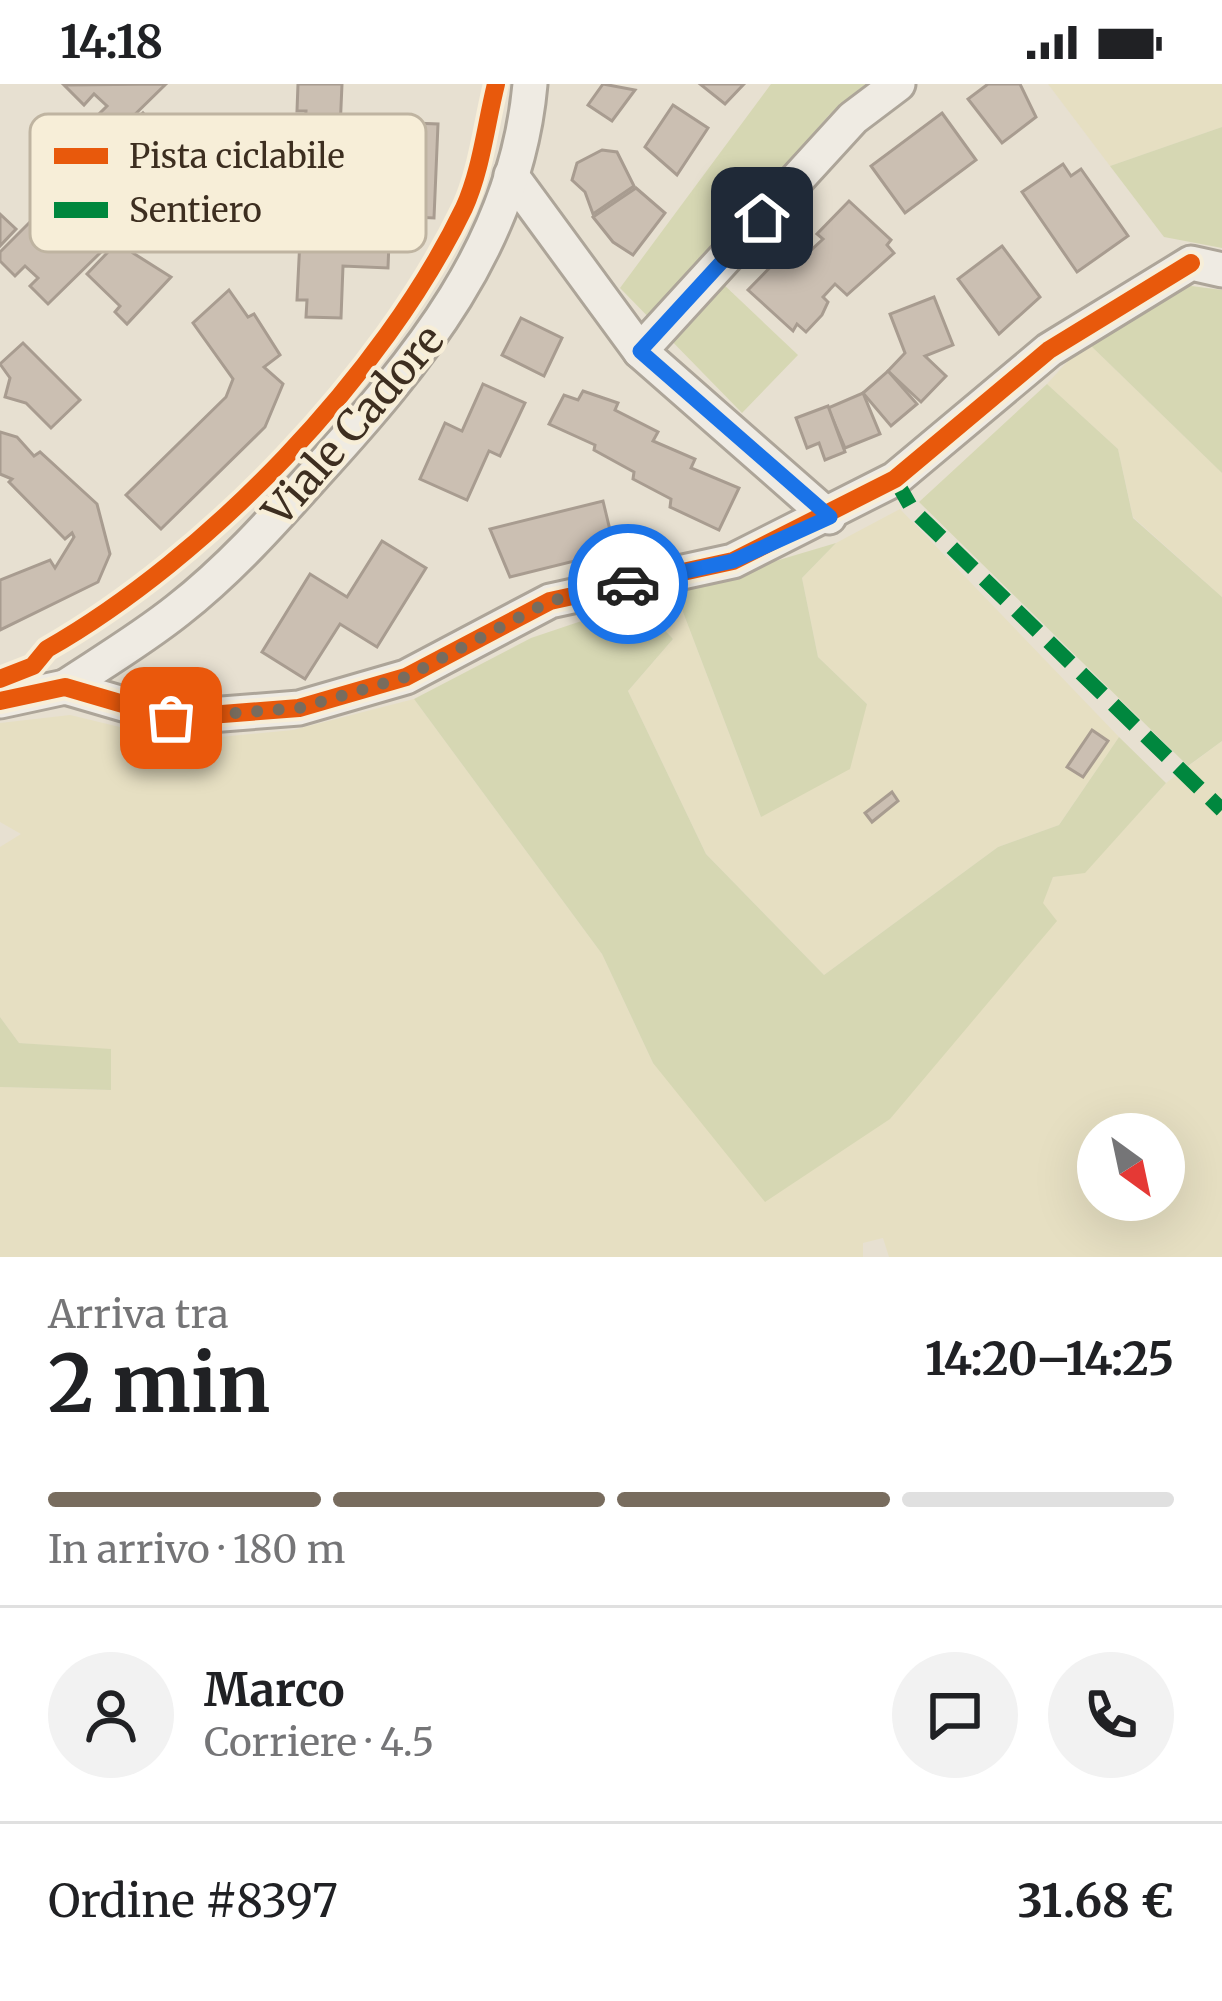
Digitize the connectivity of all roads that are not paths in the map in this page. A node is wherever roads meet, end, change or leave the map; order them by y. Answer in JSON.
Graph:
{"nodes":[{"id":1,"x":530,"y":84,"type":"edge"},
{"id":2,"x":898,"y":84,"type":"edge"},
{"id":3,"x":511,"y":175,"type":"junction"},
{"id":4,"x":1206,"y":267,"type":"edge"},
{"id":5,"x":640,"y":351,"type":"junction"},
{"id":6,"x":830,"y":517,"type":"junction"},
{"id":7,"x":65,"y":687,"type":"junction"},
{"id":8,"x":0,"y":701,"type":"edge"}],
"edges":[{"from":1,"to":3,"type":"street","name":"Viale Cadore"},
{"from":2,"to":5,"type":"street"},
{"from":3,"to":5,"type":"street"},
{"from":3,"to":7,"type":"street","name":"Viale Cadore"},
{"from":4,"to":6,"type":"street"},
{"from":5,"to":6,"type":"street"},
{"from":6,"to":7,"type":"street"},
{"from":7,"to":8,"type":"street"}]}
